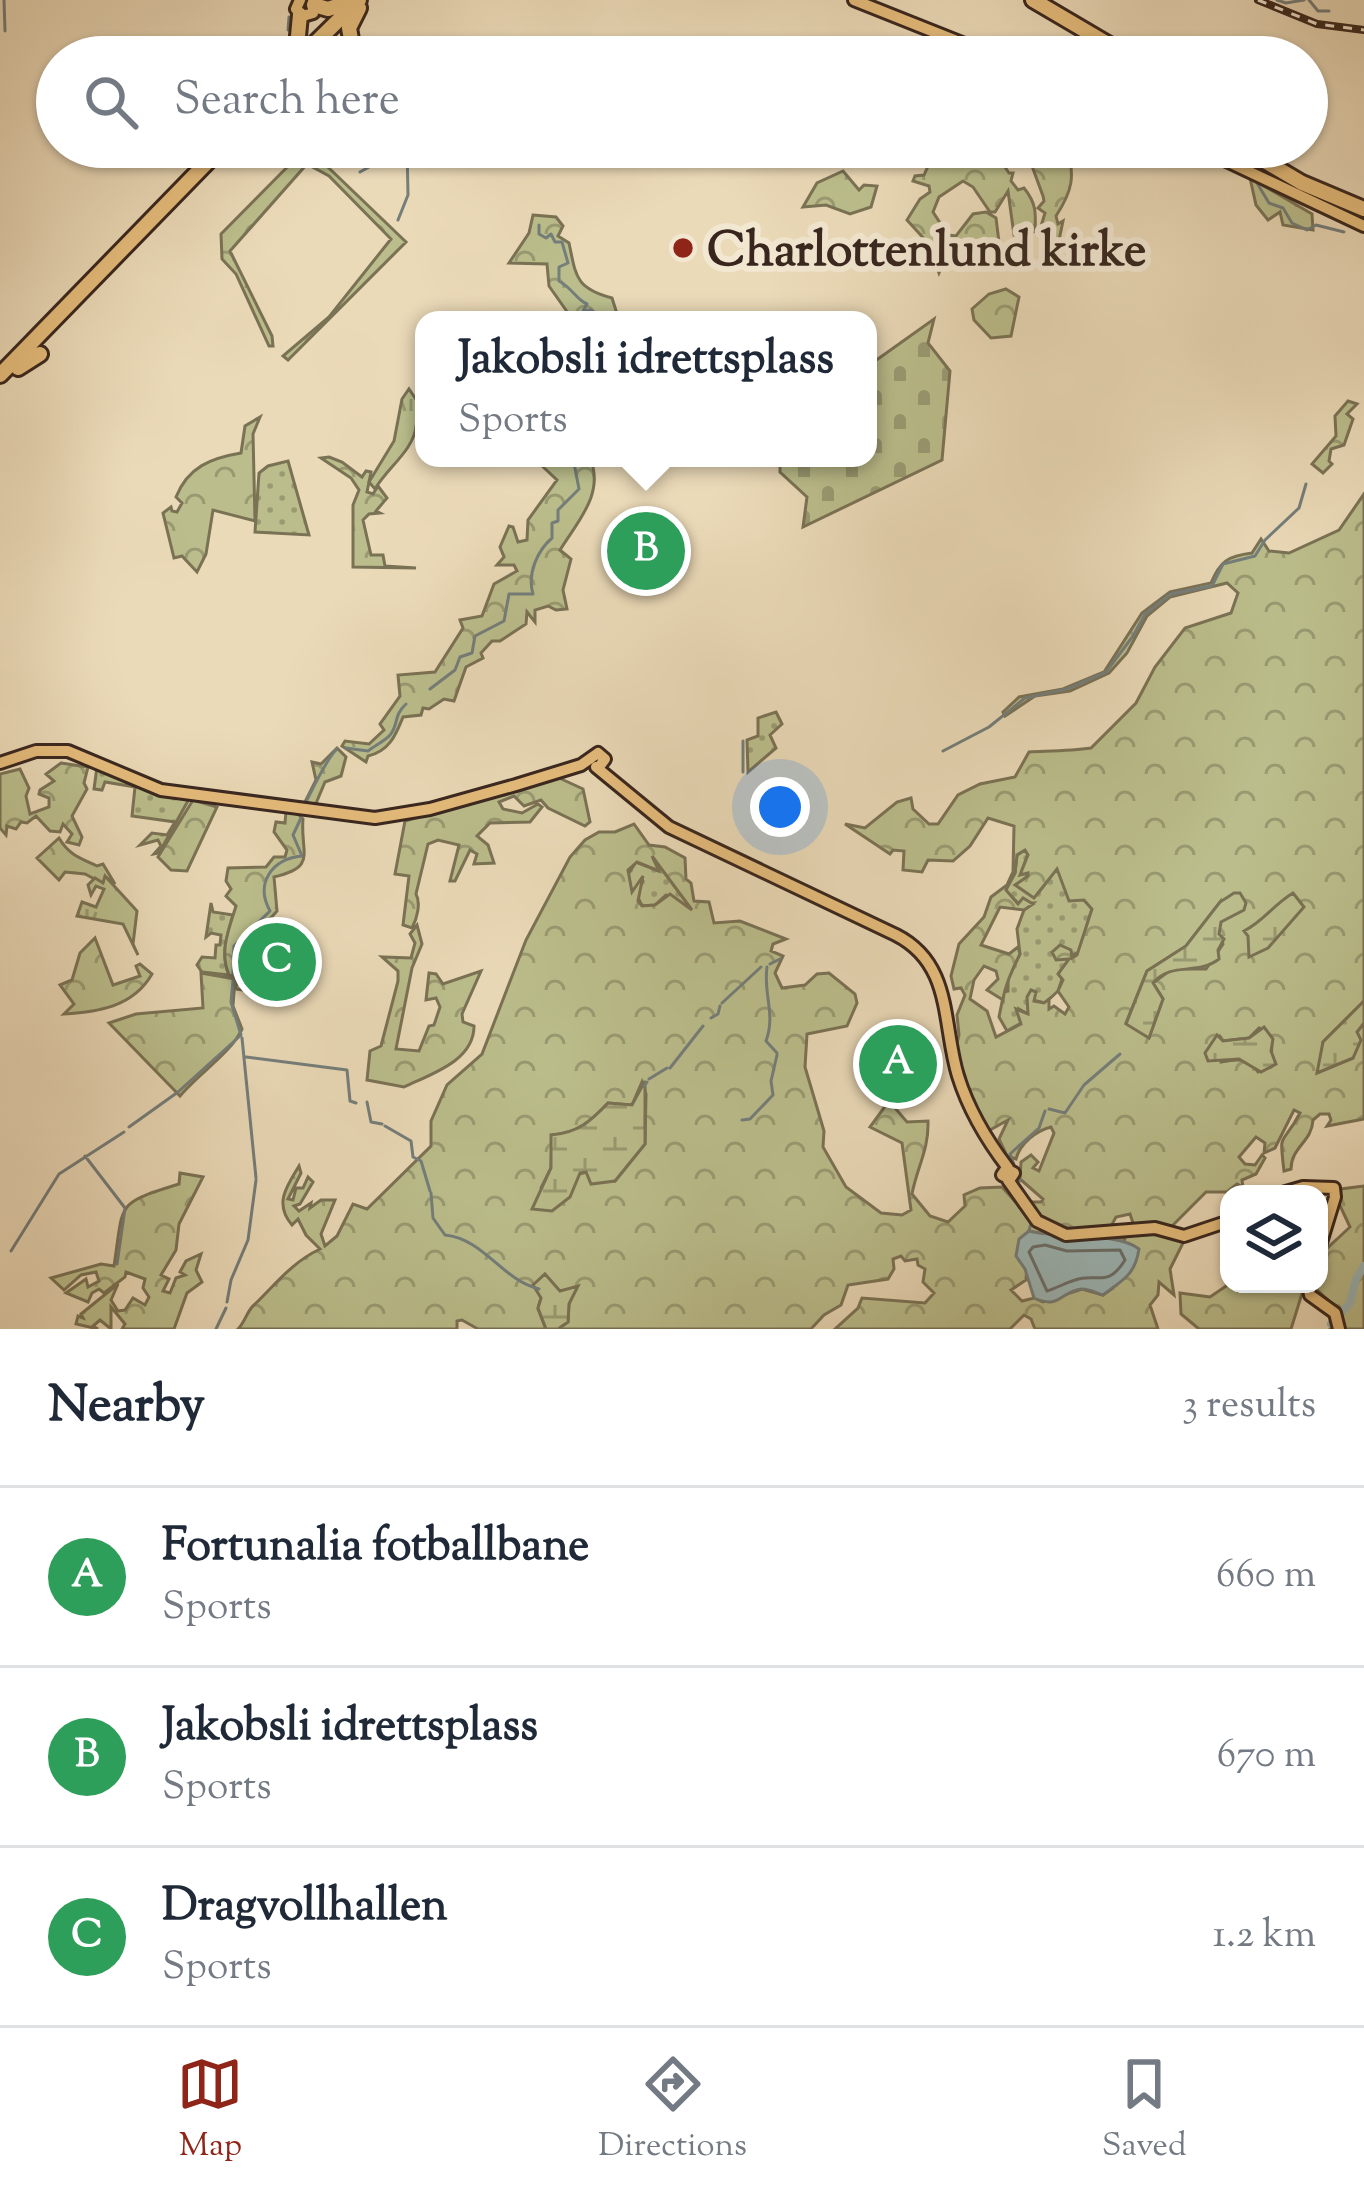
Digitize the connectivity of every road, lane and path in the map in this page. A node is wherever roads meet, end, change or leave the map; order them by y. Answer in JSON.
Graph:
{"nodes":[{"id":1,"x":854,"y":0,"type":"edge"},
{"id":2,"x":1033,"y":0,"type":"edge"},
{"id":3,"x":1052,"y":0,"type":"edge"},
{"id":4,"x":360,"y":1,"type":"edge"},
{"id":5,"x":312,"y":6,"type":"edge"},
{"id":6,"x":299,"y":33,"type":"junction"},
{"id":7,"x":297,"y":36,"type":"edge"},
{"id":8,"x":300,"y":36,"type":"edge"},
{"id":9,"x":307,"y":36,"type":"edge"},
{"id":10,"x":324,"y":36,"type":"edge"},
{"id":11,"x":350,"y":36,"type":"edge"},
{"id":12,"x":942,"y":36,"type":"edge"},
{"id":13,"x":1094,"y":36,"type":"edge"},
{"id":14,"x":1109,"y":36,"type":"edge"},
{"id":15,"x":199,"y":168,"type":"edge"},
{"id":16,"x":200,"y":168,"type":"edge"},
{"id":17,"x":1241,"y":168,"type":"edge"},
{"id":18,"x":1282,"y":168,"type":"edge"},
{"id":19,"x":1364,"y":205,"type":"edge"},
{"id":20,"x":1364,"y":226,"type":"edge"},
{"id":21,"x":98,"y":275,"type":"junction"},
{"id":22,"x":20,"y":349,"type":"junction"},
{"id":23,"x":0,"y":356,"type":"edge"},
{"id":24,"x":0,"y":376,"type":"edge"},
{"id":25,"x":0,"y":764,"type":"edge"},
{"id":26,"x":1220,"y":1224,"type":"edge"},
{"id":27,"x":1311,"y":1293,"type":"edge"},
{"id":28,"x":1337,"y":1321,"type":"edge"}],
"edges":[{"from":1,"to":12,"type":"main road"},
{"from":2,"to":13,"type":"highway"},
{"from":3,"to":14,"type":"highway"},
{"from":4,"to":5,"type":"highway"},
{"from":4,"to":10,"type":"highway"},
{"from":4,"to":11,"type":"highway"},
{"from":5,"to":6,"type":"highway"},
{"from":5,"to":9,"type":"highway"},
{"from":6,"to":7,"type":"highway"},
{"from":6,"to":8,"type":"highway"},
{"from":15,"to":22,"type":"highway"},
{"from":16,"to":21,"type":"highway"},
{"from":17,"to":20,"type":"main road"},
{"from":18,"to":19,"type":"highway"},
{"from":21,"to":24,"type":"highway"},
{"from":21,"to":24,"type":"highway"},
{"from":22,"to":23,"type":"highway"},
{"from":22,"to":24,"type":"highway"},
{"from":25,"to":26,"type":"main road"},
{"from":27,"to":28,"type":"main road"}]}
